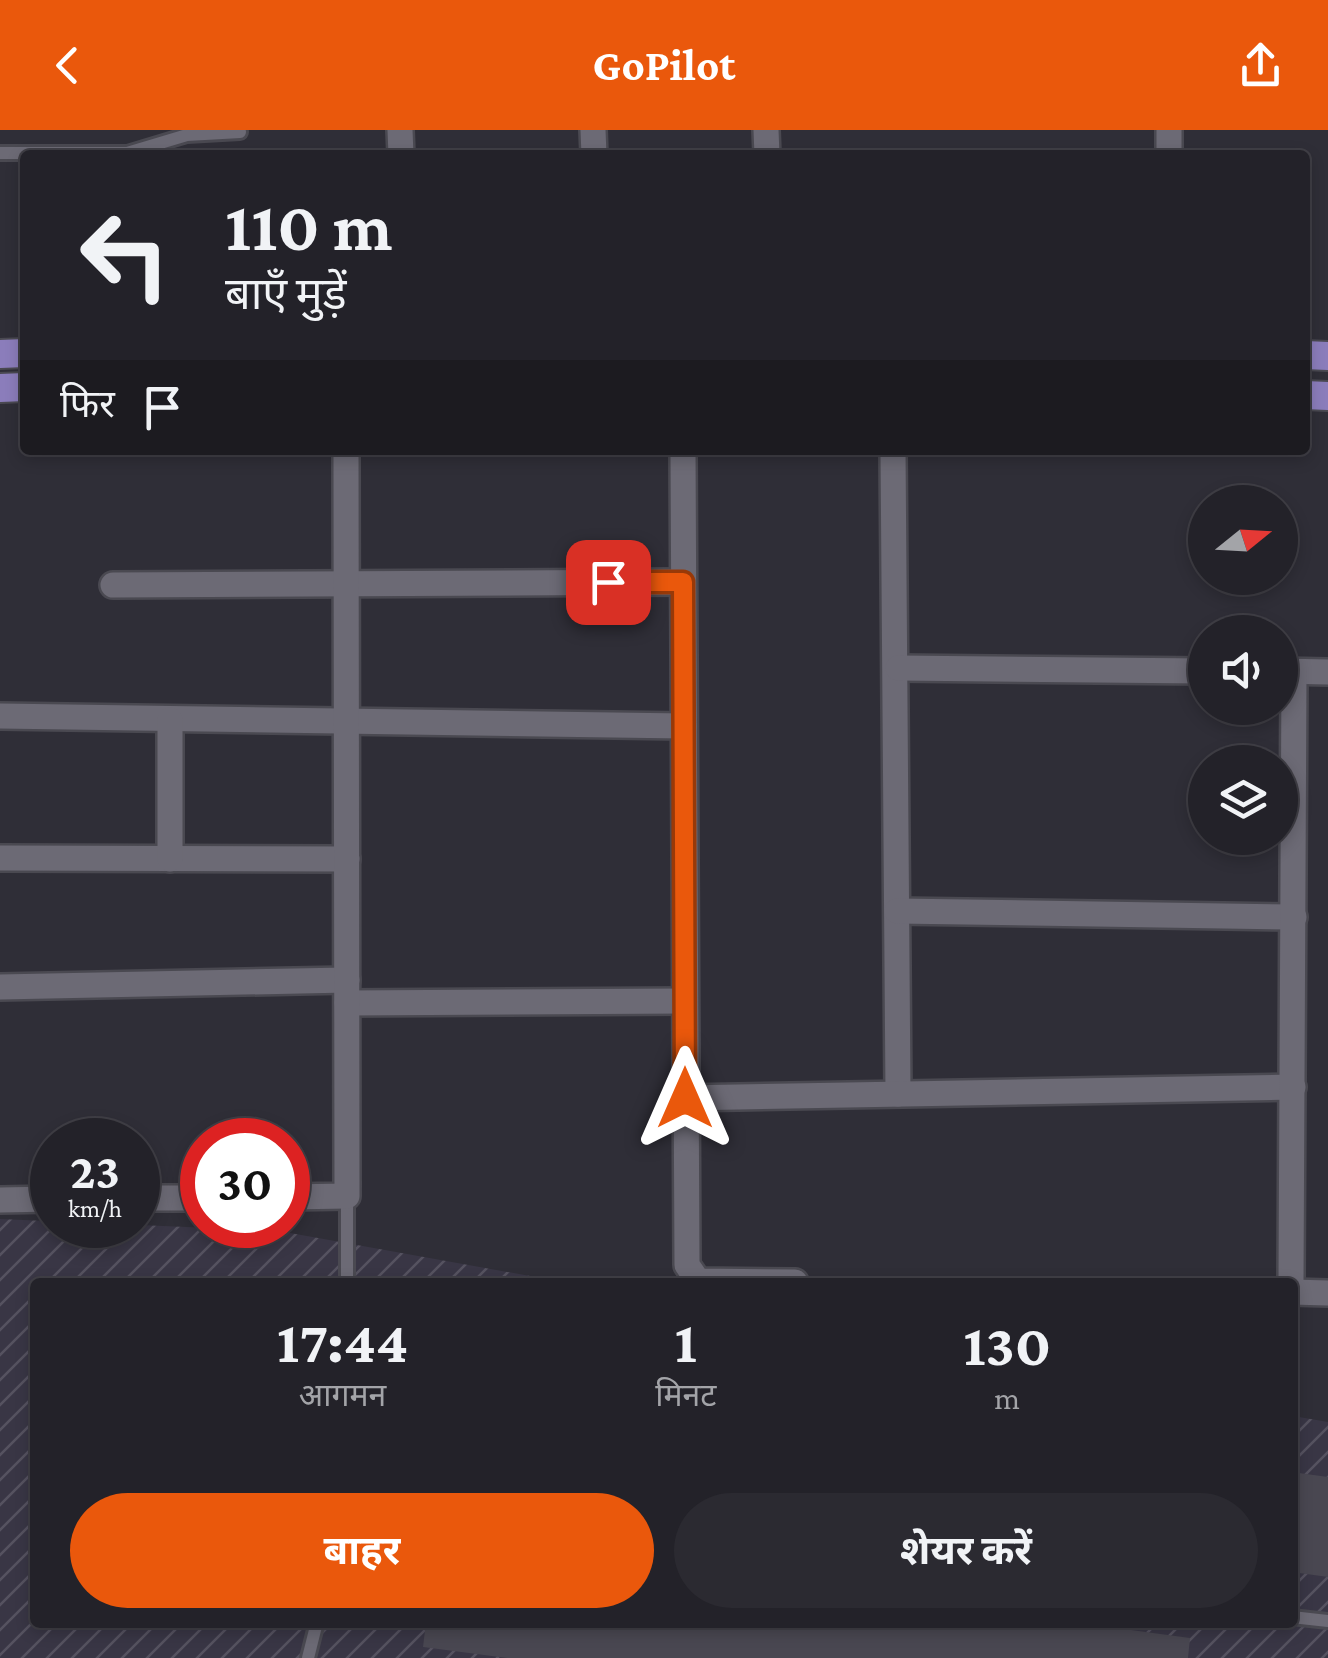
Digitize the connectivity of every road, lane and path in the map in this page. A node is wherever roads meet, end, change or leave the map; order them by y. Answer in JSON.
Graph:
{"nodes":[{"id":1,"x":240,"y":132,"type":"edge"},
{"id":2,"x":136,"y":150,"type":"edge"},
{"id":3,"x":346,"y":455,"type":"edge"},
{"id":4,"x":683,"y":455,"type":"edge"},
{"id":5,"x":893,"y":455,"type":"edge"},
{"id":6,"x":683,"y":582,"type":"junction"},
{"id":7,"x":346,"y":584,"type":"junction"},
{"id":8,"x":113,"y":585,"type":"dead end"},
{"id":9,"x":898,"y":668,"type":"junction"},
{"id":10,"x":1188,"y":671,"type":"edge"},
{"id":11,"x":1298,"y":672,"type":"edge"},
{"id":12,"x":1328,"y":672,"type":"edge"},
{"id":13,"x":0,"y":716,"type":"edge"},
{"id":14,"x":170,"y":720,"type":"junction"},
{"id":15,"x":346,"y":724,"type":"junction"},
{"id":16,"x":1289,"y":725,"type":"edge"},
{"id":17,"x":684,"y":726,"type":"junction"},
{"id":18,"x":0,"y":858,"type":"edge"},
{"id":19,"x":170,"y":858,"type":"junction"},
{"id":20,"x":347,"y":859,"type":"junction"},
{"id":21,"x":897,"y":911,"type":"junction"},
{"id":22,"x":1294,"y":917,"type":"junction"},
{"id":23,"x":0,"y":987,"type":"edge"},
{"id":24,"x":347,"y":992,"type":"junction"},
{"id":25,"x":684,"y":1001,"type":"junction"},
{"id":26,"x":1292,"y":1087,"type":"junction"},
{"id":27,"x":898,"y":1094,"type":"junction"},
{"id":28,"x":685,"y":1098,"type":"junction"},
{"id":29,"x":347,"y":1196,"type":"junction"},
{"id":30,"x":310,"y":1197,"type":"edge"},
{"id":31,"x":30,"y":1199,"type":"edge"},
{"id":32,"x":0,"y":1200,"type":"edge"},
{"id":33,"x":347,"y":1278,"type":"edge"},
{"id":34,"x":694,"y":1278,"type":"edge"},
{"id":35,"x":1291,"y":1278,"type":"edge"},
{"id":36,"x":1298,"y":1292,"type":"edge"},
{"id":37,"x":1328,"y":1293,"type":"edge"},
{"id":38,"x":1298,"y":1617,"type":"edge"},
{"id":39,"x":1328,"y":1621,"type":"edge"},
{"id":40,"x":316,"y":1628,"type":"edge"},
{"id":41,"x":308,"y":1658,"type":"edge"}],
"edges":[{"from":1,"to":2,"type":"lane"},
{"from":3,"to":7,"type":"street"},
{"from":4,"to":6,"type":"street"},
{"from":5,"to":9,"type":"street"},
{"from":6,"to":7,"type":"street"},
{"from":6,"to":17,"type":"street"},
{"from":7,"to":8,"type":"street"},
{"from":7,"to":15,"type":"street"},
{"from":9,"to":10,"type":"street"},
{"from":9,"to":21,"type":"street"},
{"from":11,"to":12,"type":"street"},
{"from":13,"to":14,"type":"street"},
{"from":14,"to":15,"type":"street"},
{"from":14,"to":19,"type":"street"},
{"from":15,"to":17,"type":"street"},
{"from":15,"to":20,"type":"street"},
{"from":16,"to":22,"type":"street"},
{"from":17,"to":25,"type":"street"},
{"from":18,"to":19,"type":"street"},
{"from":19,"to":20,"type":"street"},
{"from":20,"to":24,"type":"street"},
{"from":21,"to":22,"type":"street"},
{"from":21,"to":27,"type":"street"},
{"from":22,"to":26,"type":"street"},
{"from":23,"to":24,"type":"street"},
{"from":24,"to":25,"type":"street"},
{"from":24,"to":29,"type":"street"},
{"from":25,"to":28,"type":"street"},
{"from":26,"to":27,"type":"street"},
{"from":26,"to":35,"type":"street"},
{"from":27,"to":28,"type":"street"},
{"from":28,"to":34,"type":"street"},
{"from":29,"to":30,"type":"street"},
{"from":29,"to":33,"type":"lane"},
{"from":31,"to":32,"type":"street"},
{"from":36,"to":37,"type":"street"},
{"from":38,"to":39,"type":"lane"},
{"from":40,"to":41,"type":"lane"}]}
